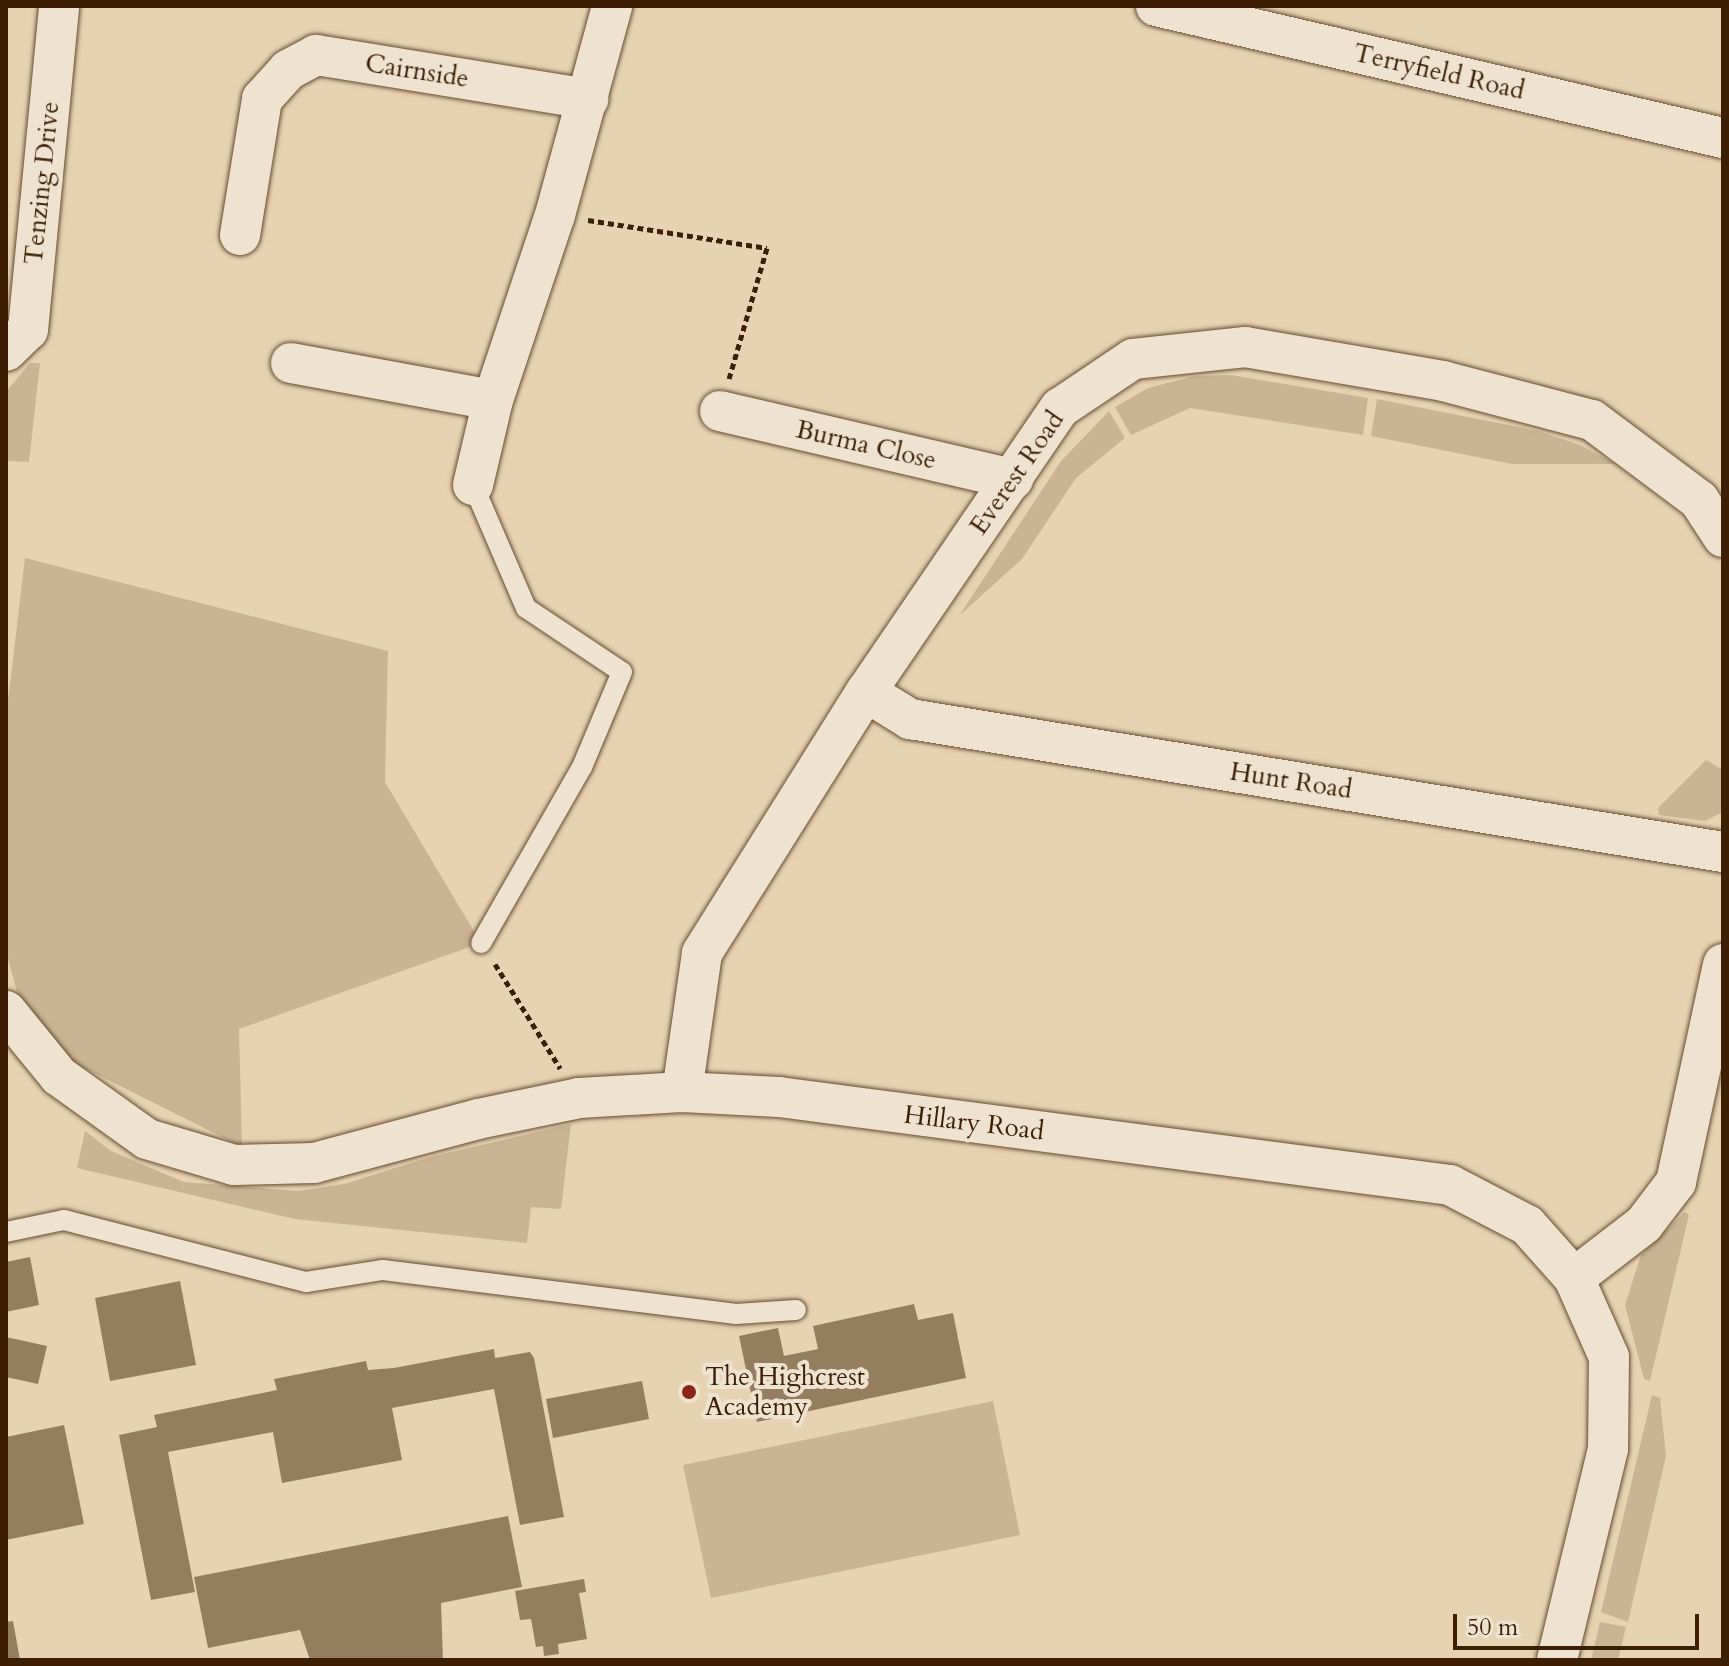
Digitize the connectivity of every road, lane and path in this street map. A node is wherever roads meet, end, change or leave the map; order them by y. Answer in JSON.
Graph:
{"nodes":[{"id":1,"x":59,"y":6,"type":"edge"},
{"id":2,"x":612,"y":6,"type":"edge"},
{"id":3,"x":1156,"y":6,"type":"edge"},
{"id":4,"x":588,"y":99,"type":"junction"},
{"id":5,"x":1723,"y":138,"type":"edge"},
{"id":6,"x":555,"y":215,"type":"junction"},
{"id":7,"x":240,"y":235,"type":"dead end"},
{"id":8,"x":6,"y":351,"type":"edge"},
{"id":9,"x":291,"y":363,"type":"dead end"},
{"id":10,"x":493,"y":400,"type":"junction"},
{"id":11,"x":720,"y":411,"type":"joint"},
{"id":12,"x":1013,"y":479,"type":"junction"},
{"id":13,"x":473,"y":485,"type":"joint"},
{"id":14,"x":1723,"y":537,"type":"edge"},
{"id":15,"x":866,"y":692,"type":"junction"},
{"id":16,"x":1723,"y":852,"type":"edge"},
{"id":17,"x":481,"y":943,"type":"joint"},
{"id":18,"x":1723,"y":964,"type":"edge"},
{"id":19,"x":6,"y":1011,"type":"edge"},
{"id":20,"x":682,"y":1092,"type":"junction"},
{"id":21,"x":579,"y":1098,"type":"junction"},
{"id":22,"x":6,"y":1232,"type":"edge"},
{"id":23,"x":1574,"y":1278,"type":"junction"},
{"id":24,"x":796,"y":1310,"type":"dead end"},
{"id":25,"x":1557,"y":1660,"type":"edge"}],
"edges":[{"from":1,"to":8,"type":"street","name":"Tenzing Drive"},
{"from":2,"to":4,"type":"street"},
{"from":3,"to":5,"type":"street","name":"Terryfield Road"},
{"from":4,"to":6,"type":"street"},
{"from":4,"to":7,"type":"street","name":"Cairnside"},
{"from":6,"to":10,"type":"street"},
{"from":6,"to":11,"type":"path"},
{"from":9,"to":10,"type":"street"},
{"from":10,"to":13,"type":"street"},
{"from":11,"to":12,"type":"street","name":"Burma Close"},
{"from":12,"to":14,"type":"street","name":"Everest Road"},
{"from":12,"to":15,"type":"street","name":"Everest Road"},
{"from":13,"to":17,"type":"lane"},
{"from":15,"to":16,"type":"street","name":"Hunt Road"},
{"from":15,"to":20,"type":"street","name":"Everest Road"},
{"from":17,"to":21,"type":"path"},
{"from":18,"to":23,"type":"street"},
{"from":19,"to":21,"type":"street","name":"Hillary Road"},
{"from":20,"to":21,"type":"street","name":"Hillary Road"},
{"from":20,"to":23,"type":"street","name":"Hillary Road"},
{"from":22,"to":24,"type":"lane"},
{"from":23,"to":25,"type":"street","name":"Hillary Road"}]}
